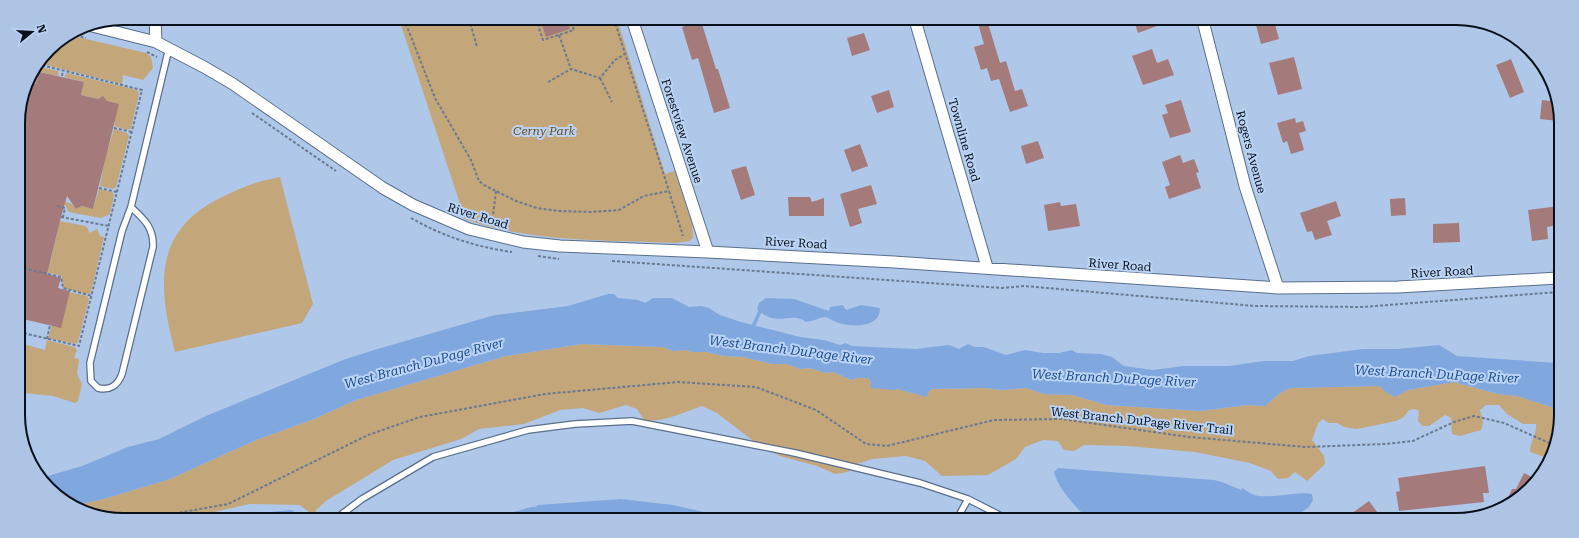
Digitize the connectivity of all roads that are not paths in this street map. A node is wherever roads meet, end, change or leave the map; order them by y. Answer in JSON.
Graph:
{"nodes":[{"id":1,"x":155,"y":25,"type":"edge"},
{"id":2,"x":634,"y":25,"type":"edge"},
{"id":3,"x":916,"y":25,"type":"edge"},
{"id":4,"x":1204,"y":25,"type":"edge"},
{"id":5,"x":99,"y":28,"type":"edge"},
{"id":6,"x":156,"y":42,"type":"junction"},
{"id":7,"x":169,"y":48,"type":"junction"},
{"id":8,"x":132,"y":207,"type":"junction"},
{"id":9,"x":708,"y":252,"type":"junction"},
{"id":10,"x":988,"y":267,"type":"junction"},
{"id":11,"x":1554,"y":278,"type":"edge"},
{"id":12,"x":1278,"y":288,"type":"junction"},
{"id":13,"x":968,"y":499,"type":"junction"},
{"id":14,"x":343,"y":513,"type":"edge"},
{"id":15,"x":961,"y":513,"type":"edge"},
{"id":16,"x":995,"y":513,"type":"edge"}],
"edges":[{"from":1,"to":6,"type":"street"},
{"from":2,"to":9,"type":"street","name":"Forestview Avenue"},
{"from":3,"to":10,"type":"street","name":"Townline Road"},
{"from":4,"to":12,"type":"street","name":"Rogers Avenue"},
{"from":5,"to":6,"type":"street","name":"River Road"},
{"from":6,"to":7,"type":"street","name":"River Road"},
{"from":7,"to":8,"type":"lane"},
{"from":7,"to":9,"type":"street","name":"River Road"},
{"from":8,"to":8,"type":"lane"},
{"from":9,"to":10,"type":"street","name":"River Road"},
{"from":10,"to":12,"type":"street","name":"River Road"},
{"from":11,"to":12,"type":"street","name":"River Road"},
{"from":13,"to":14,"type":"lane"},
{"from":13,"to":15,"type":"lane"},
{"from":13,"to":16,"type":"lane"}]}
